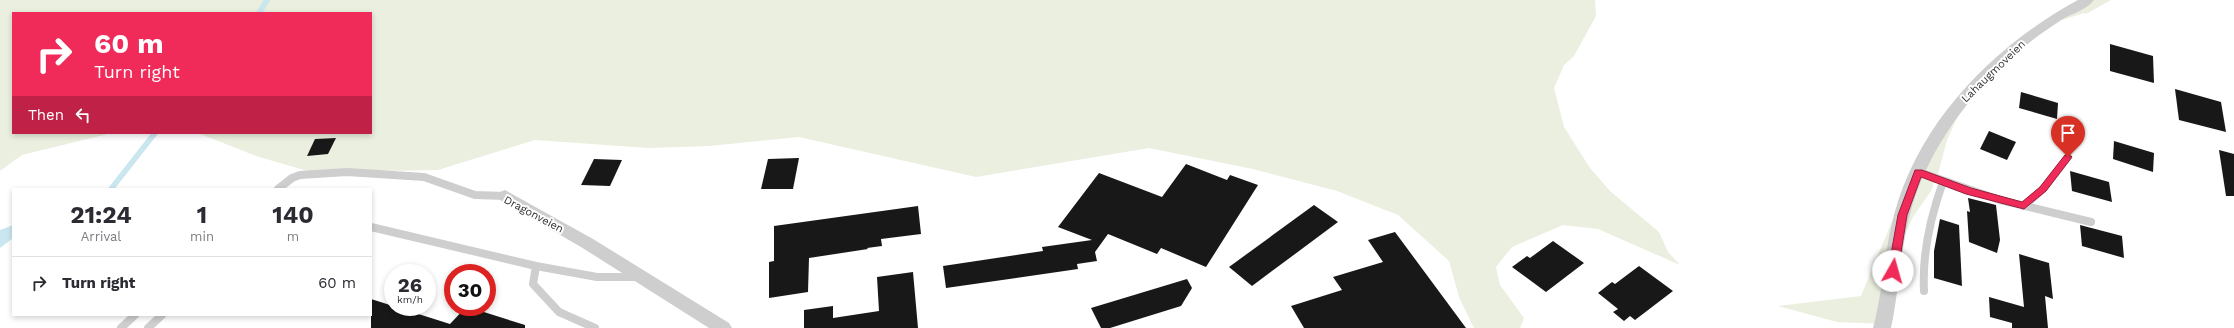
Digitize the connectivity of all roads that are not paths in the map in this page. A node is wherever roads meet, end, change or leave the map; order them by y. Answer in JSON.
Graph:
{"nodes":[{"id":1,"x":2088,"y":0,"type":"edge"},
{"id":2,"x":2068,"y":157,"type":"dead end"},
{"id":3,"x":1918,"y":172,"type":"junction"},
{"id":4,"x":1943,"y":182,"type":"junction"},
{"id":5,"x":279,"y":188,"type":"edge"},
{"id":6,"x":505,"y":196,"type":"joint"},
{"id":7,"x":2024,"y":206,"type":"junction"},
{"id":8,"x":2091,"y":222,"type":"dead end"},
{"id":9,"x":372,"y":228,"type":"edge"},
{"id":10,"x":536,"y":266,"type":"junction"},
{"id":11,"x":641,"y":276,"type":"junction"},
{"id":12,"x":1924,"y":291,"type":"dead end"},
{"id":13,"x":135,"y":316,"type":"edge"},
{"id":14,"x":161,"y":316,"type":"edge"},
{"id":15,"x":121,"y":328,"type":"edge"},
{"id":16,"x":148,"y":328,"type":"edge"},
{"id":17,"x":595,"y":328,"type":"edge"},
{"id":18,"x":723,"y":328,"type":"edge"},
{"id":19,"x":1882,"y":328,"type":"edge"}],
"edges":[{"from":1,"to":3,"type":"street","name":"Lahaugmoveien"},
{"from":2,"to":7,"type":"lane"},
{"from":3,"to":4,"type":"lane"},
{"from":3,"to":19,"type":"street","name":"Lahaugmoveien"},
{"from":4,"to":7,"type":"lane"},
{"from":4,"to":12,"type":"lane"},
{"from":5,"to":6,"type":"lane","name":"Dragonveien"},
{"from":6,"to":11,"type":"street","name":"Dragonveien"},
{"from":7,"to":8,"type":"lane"},
{"from":9,"to":10,"type":"lane"},
{"from":10,"to":11,"type":"lane"},
{"from":10,"to":17,"type":"lane"},
{"from":11,"to":18,"type":"street","name":"Dragonveien"},
{"from":13,"to":15,"type":"lane"},
{"from":14,"to":16,"type":"lane"}]}
